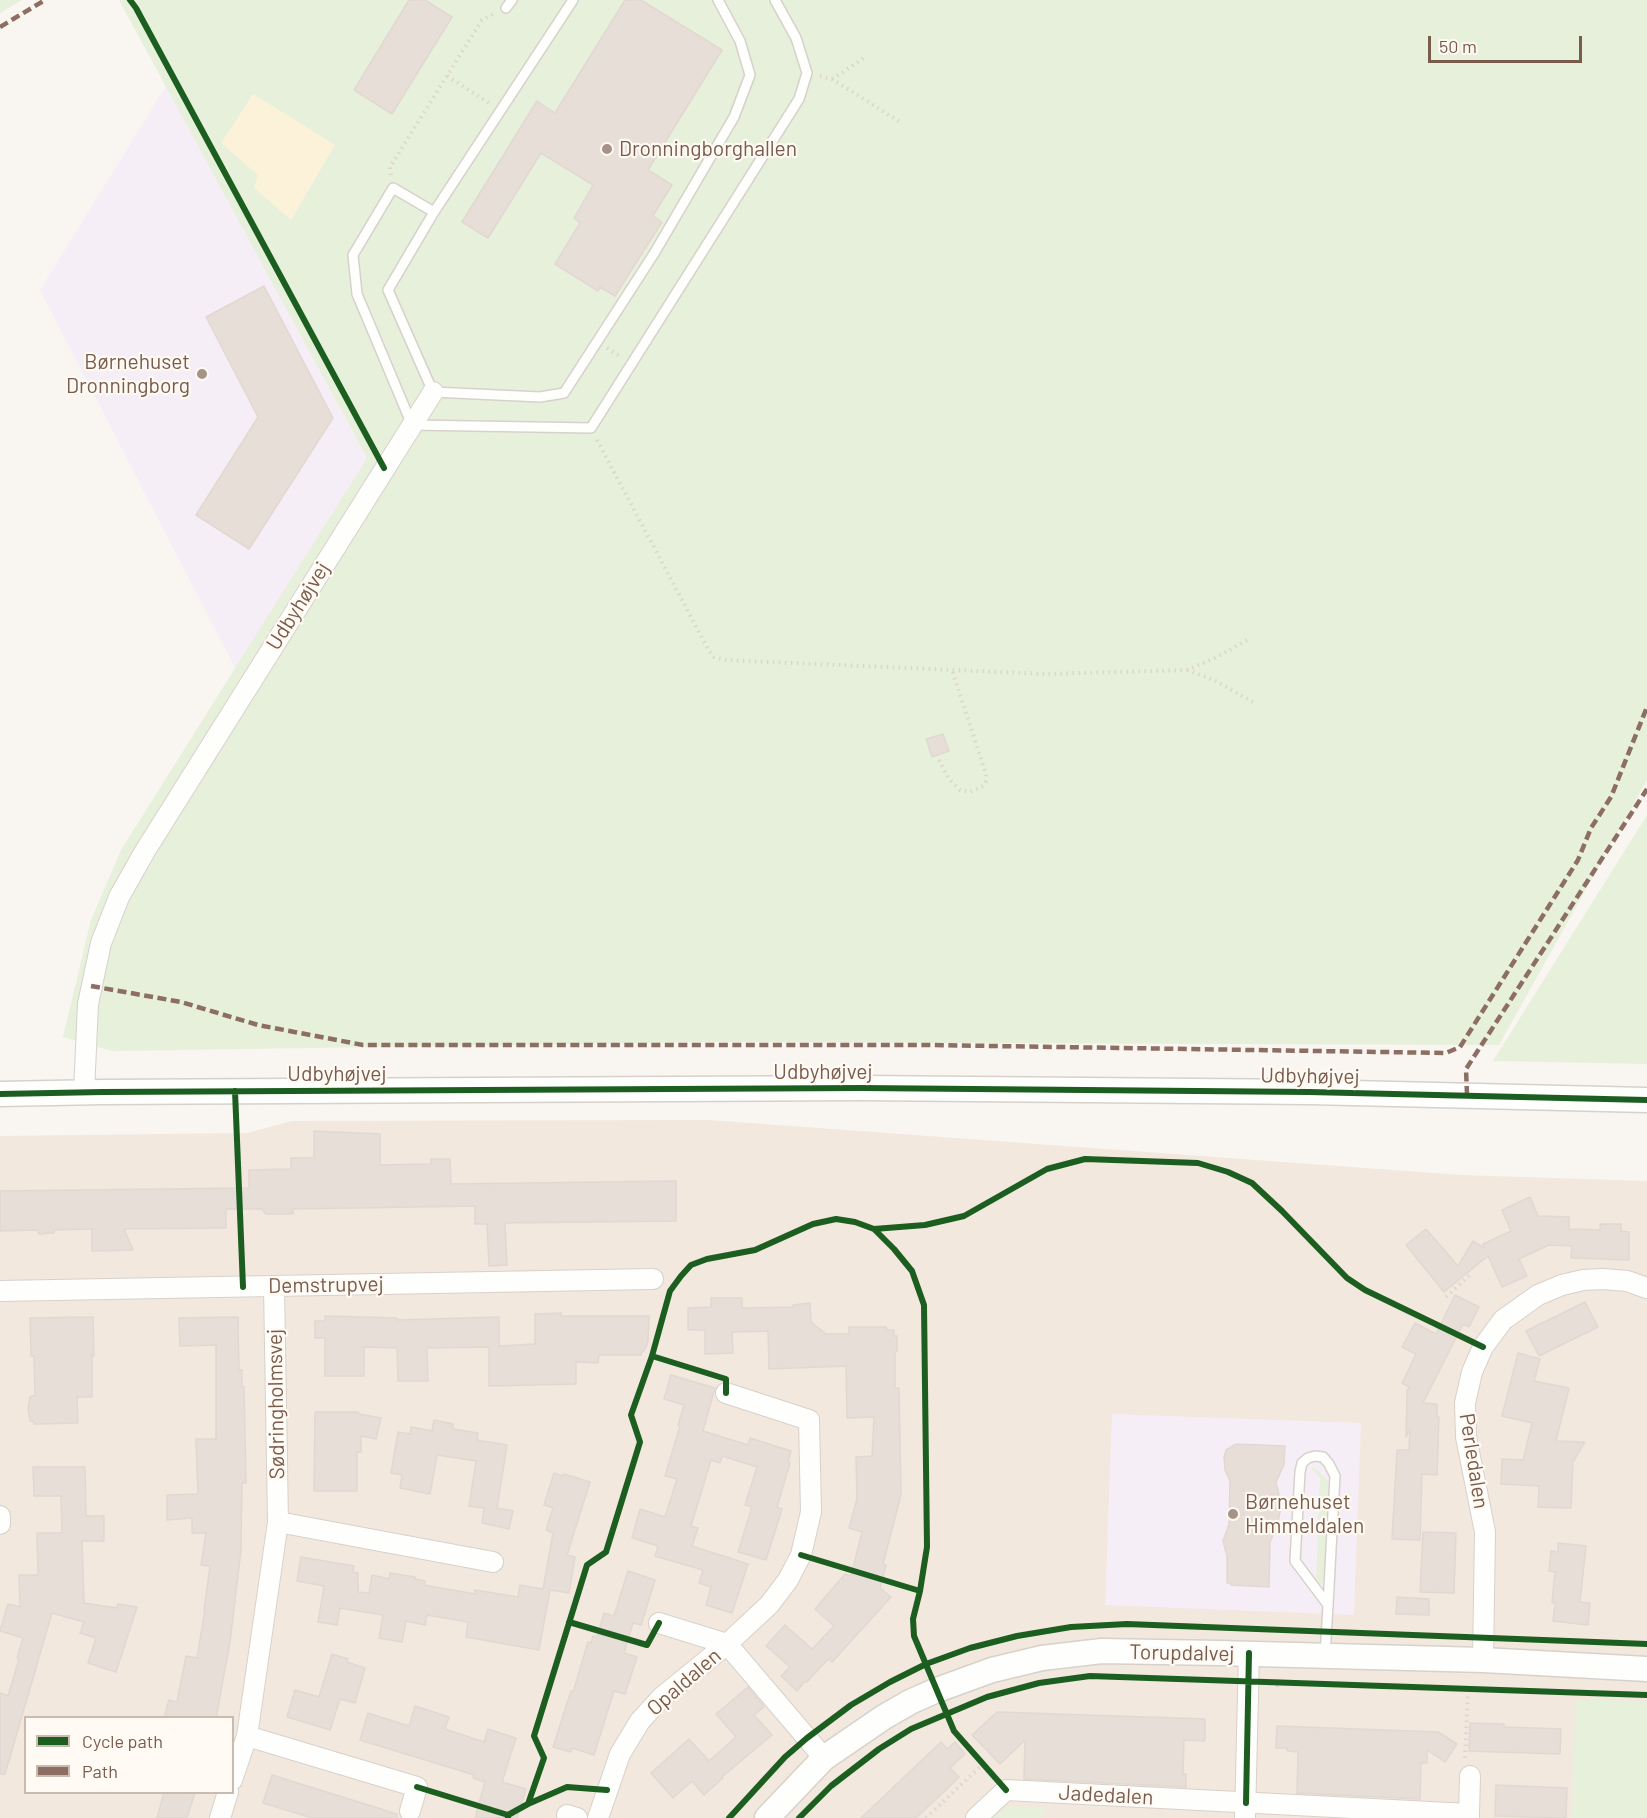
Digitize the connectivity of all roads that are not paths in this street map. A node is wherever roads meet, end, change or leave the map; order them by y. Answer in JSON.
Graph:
{"nodes":[{"id":1,"x":718,"y":0,"type":"edge"},
{"id":2,"x":775,"y":0,"type":"edge"},
{"id":3,"x":569,"y":2,"type":"edge"},
{"id":4,"x":434,"y":212,"type":"junction"},
{"id":5,"x":433,"y":392,"type":"junction"},
{"id":6,"x":412,"y":424,"type":"junction"},
{"id":7,"x":84,"y":1092,"type":"junction"},
{"id":8,"x":0,"y":1094,"type":"edge"},
{"id":9,"x":1647,"y":1100,"type":"edge"},
{"id":10,"x":652,"y":1279,"type":"dead end"},
{"id":11,"x":274,"y":1286,"type":"junction"},
{"id":12,"x":1647,"y":1288,"type":"edge"},
{"id":13,"x":0,"y":1291,"type":"edge"},
{"id":14,"x":726,"y":1393,"type":"dead end"},
{"id":15,"x":0,"y":1516,"type":"edge"},
{"id":16,"x":278,"y":1521,"type":"junction"},
{"id":17,"x":0,"y":1524,"type":"edge"},
{"id":18,"x":493,"y":1562,"type":"dead end"},
{"id":19,"x":1328,"y":1605,"type":"junction"},
{"id":20,"x":659,"y":1623,"type":"dead end"},
{"id":21,"x":727,"y":1644,"type":"junction"},
{"id":22,"x":1249,"y":1653,"type":"junction"},
{"id":23,"x":1325,"y":1656,"type":"junction"},
{"id":24,"x":1483,"y":1660,"type":"junction"},
{"id":25,"x":1647,"y":1669,"type":"edge"},
{"id":26,"x":247,"y":1736,"type":"junction"},
{"id":27,"x":824,"y":1758,"type":"junction"},
{"id":28,"x":234,"y":1774,"type":"edge"},
{"id":29,"x":1470,"y":1776,"type":"road end"},
{"id":30,"x":227,"y":1794,"type":"edge"},
{"id":31,"x":410,"y":1811,"type":"dead end"},
{"id":32,"x":1246,"y":1811,"type":"edge"},
{"id":33,"x":1469,"y":1816,"type":"edge"},
{"id":34,"x":220,"y":1818,"type":"edge"},
{"id":35,"x":598,"y":1818,"type":"edge"},
{"id":36,"x":767,"y":1818,"type":"edge"},
{"id":37,"x":976,"y":1818,"type":"edge"}],
"edges":[{"from":1,"to":5,"type":"lane"},
{"from":2,"to":6,"type":"lane"},
{"from":3,"to":4,"type":"lane"},
{"from":4,"to":5,"type":"lane"},
{"from":4,"to":6,"type":"lane"},
{"from":5,"to":6,"type":"street","name":"Udbyhøjvej"},
{"from":6,"to":7,"type":"street","name":"Udbyhøjvej"},
{"from":7,"to":8,"type":"street","name":"Udbyhøjvej"},
{"from":7,"to":9,"type":"street","name":"Udbyhøjvej"},
{"from":10,"to":11,"type":"street","name":"Demstrupvej"},
{"from":11,"to":13,"type":"street","name":"Demstrupvej"},
{"from":11,"to":16,"type":"street","name":"Sødringholmsvej"},
{"from":12,"to":24,"type":"street","name":"Perledalen"},
{"from":14,"to":21,"type":"street","name":"Opaldalen"},
{"from":15,"to":17,"type":"street"},
{"from":16,"to":18,"type":"street"},
{"from":16,"to":26,"type":"street","name":"Sødringholmsvej"},
{"from":19,"to":19,"type":"lane"},
{"from":19,"to":23,"type":"lane"},
{"from":20,"to":21,"type":"street","name":"Opaldalen"},
{"from":21,"to":27,"type":"street","name":"Opaldalen"},
{"from":21,"to":35,"type":"street","name":"Opaldalen"},
{"from":22,"to":23,"type":"street","name":"Torupdalvej"},
{"from":22,"to":27,"type":"street","name":"Torupdalvej"},
{"from":22,"to":32,"type":"street"},
{"from":23,"to":24,"type":"street","name":"Torupdalvej"},
{"from":24,"to":25,"type":"street","name":"Torupdalvej"},
{"from":26,"to":28,"type":"street","name":"Sødringholmsvej"},
{"from":26,"to":31,"type":"street"},
{"from":27,"to":36,"type":"street","name":"Torupdalvej"},
{"from":29,"to":33,"type":"street","name":"Jadedalen"},
{"from":30,"to":34,"type":"street"},
{"from":32,"to":33,"type":"street","name":"Jadedalen"},
{"from":32,"to":37,"type":"street","name":"Jadedalen"}]}
